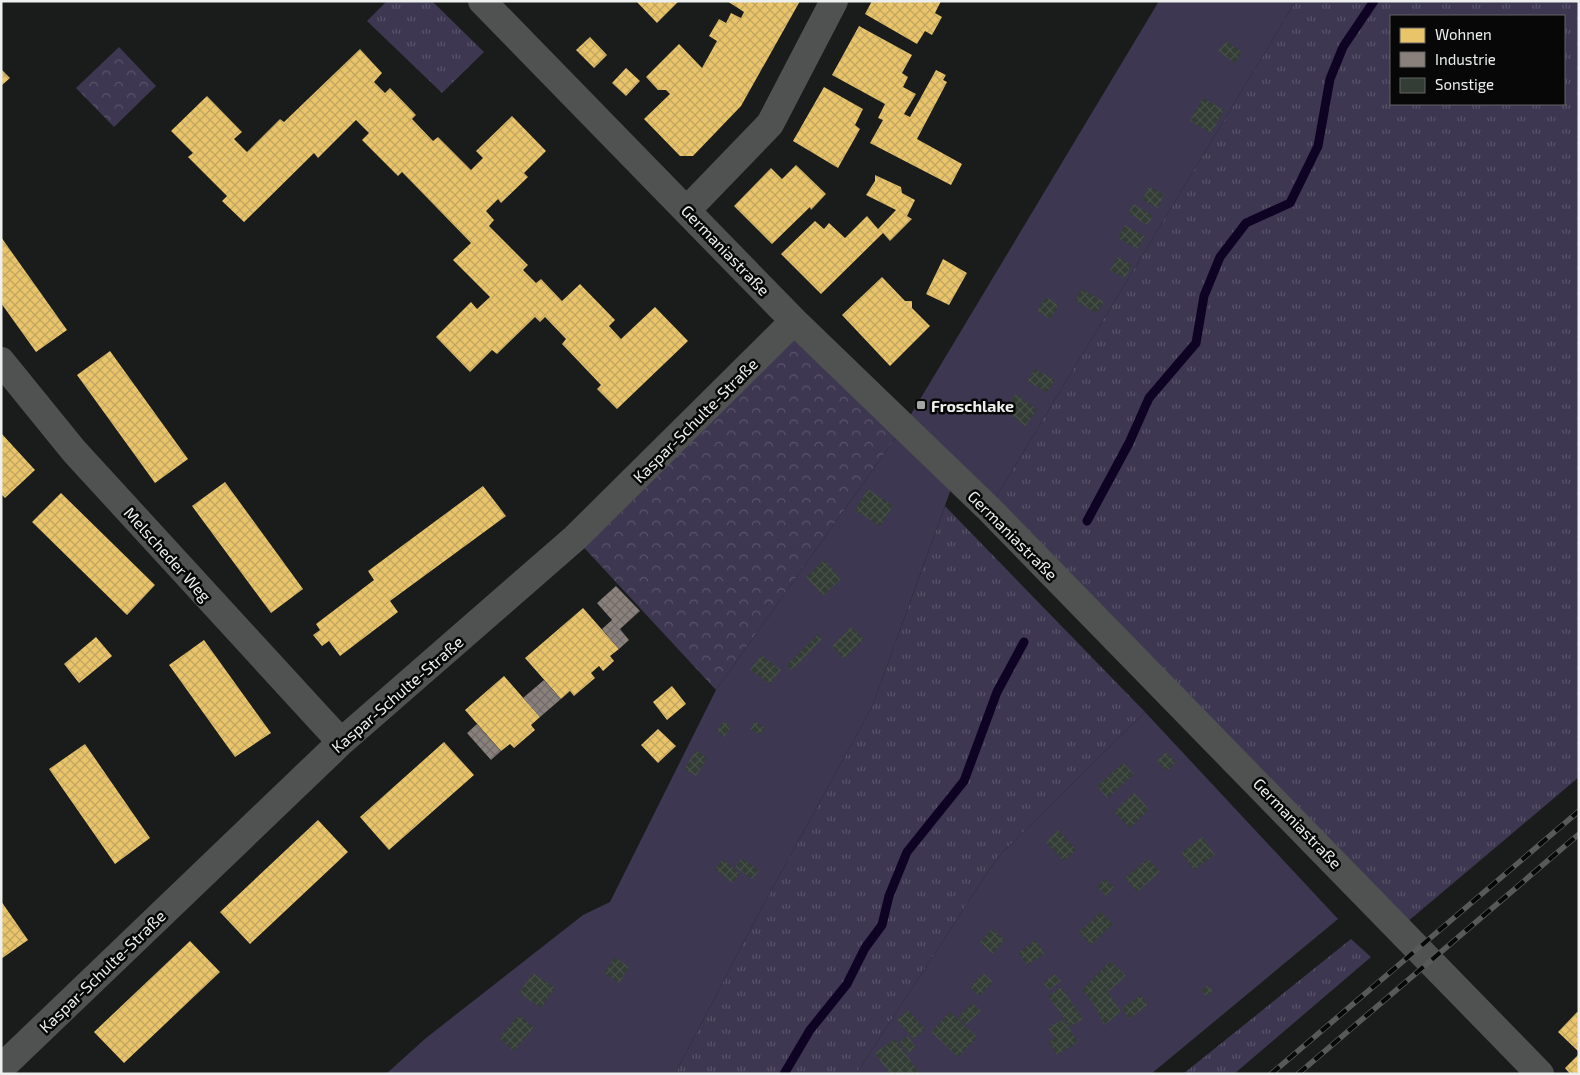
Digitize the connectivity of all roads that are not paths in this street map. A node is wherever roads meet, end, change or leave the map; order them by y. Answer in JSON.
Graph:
{"nodes":[{"id":1,"x":482,"y":1,"type":"edge"},
{"id":2,"x":834,"y":1,"type":"edge"},
{"id":3,"x":687,"y":210,"type":"junction"},
{"id":4,"x":794,"y":321,"type":"junction"},
{"id":5,"x":1,"y":362,"type":"edge"},
{"id":6,"x":341,"y":742,"type":"junction"},
{"id":7,"x":4,"y":1058,"type":"edge"},
{"id":8,"x":1540,"y":1074,"type":"edge"}],
"edges":[{"from":1,"to":3,"type":"street","name":"Germaniastraße"},
{"from":2,"to":3,"type":"street"},
{"from":3,"to":4,"type":"street","name":"Germaniastraße"},
{"from":4,"to":6,"type":"street","name":"Kaspar-Schulte-Straße"},
{"from":4,"to":8,"type":"street","name":"Germaniastraße"},
{"from":5,"to":6,"type":"street","name":"Melscheder Weg"},
{"from":6,"to":7,"type":"street","name":"Kaspar-Schulte-Straße"}]}
